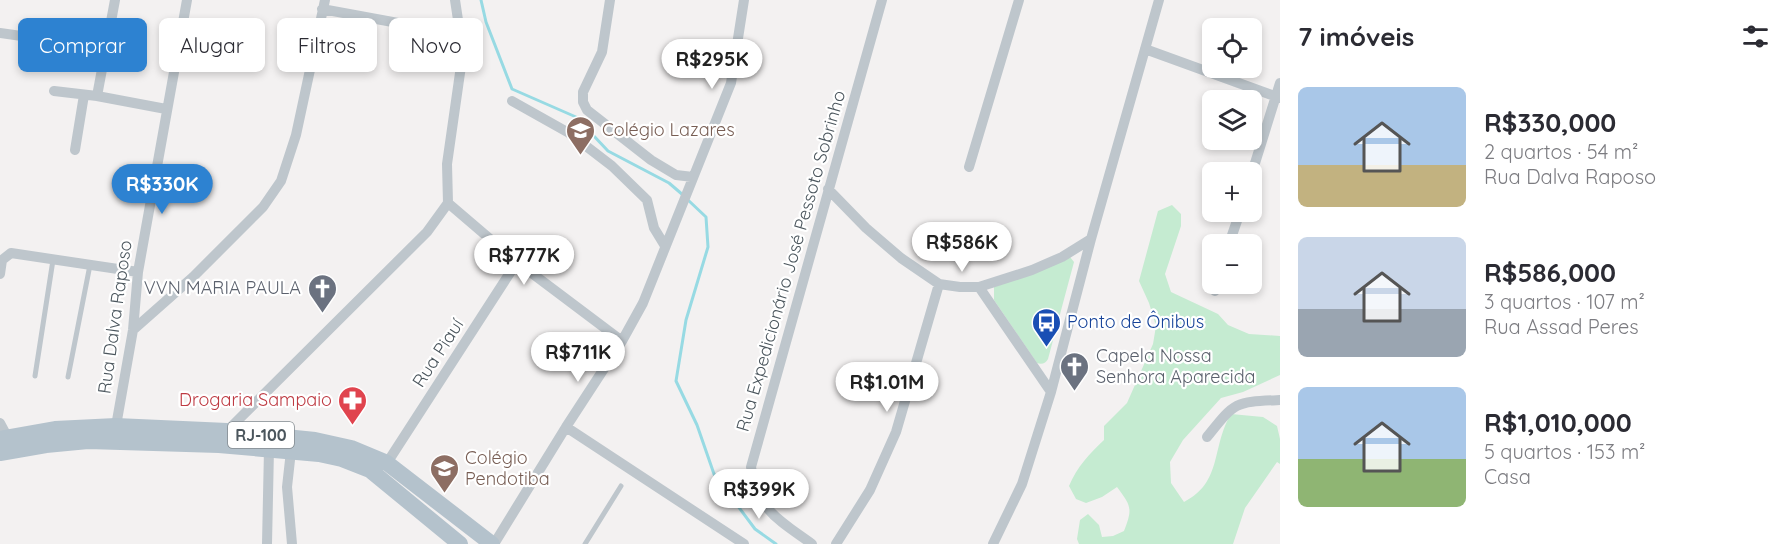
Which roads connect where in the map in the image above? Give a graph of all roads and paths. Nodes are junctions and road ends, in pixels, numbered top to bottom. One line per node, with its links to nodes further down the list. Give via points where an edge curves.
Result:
1 (115, 0): 10 (street)
2 (188, 0): 22 (street, Rua Dalva Raposo)
3 (455, 0): 28 (street, via 461,66 447,164)
4 (610, 0): 26 (street, via 602,52 583,92 583,102 587,110 651,160 676,176)
5 (744, 0): 26 (street, via 731,82)
6 (882, 0): 27 (street, Rua Expedicionário José Pessoto Sobrinho)
7 (1019, 0): 25 (street)
8 (1160, 0): 14 (street)
9 (323, 5): 11 (street); 38 (street, via 296,135 281,181 232,238)
10 (112, 18)
11 (389, 20)
12 (0, 33): 13 (street)
13 (18, 36)
14 (1145, 49): 20 (street); 29 (street)
15 (102, 72): 19 (street)
16 (1280, 83): 20 (street)
17 (54, 91): 18 (street)
18 (84, 95): 19 (street); 23 (street)
19 (97, 96): 22 (street)
20 (1278, 97): 24 (street)
21 (512, 101): 30 (street, via 569,133 612,166 647,200 654,228)
22 (166, 109): 34 (street, Rua Dalva Raposo)
23 (75, 150)
24 (1256, 162)
25 (969, 167)
26 (692, 179): 30 (street)
27 (828, 189): 36 (street, via 901,258); 60 (street, Rua Expedicionário José Pessoto Sobrinho, via 751,467 760,500 774,516)
28 (448, 203): 32 (street); 46 (street, via 427,232)
29 (1091, 239): 37 (street, via 1032,270); 42 (street)
30 (665, 246): 39 (street, via 643,303)
31 (53, 258): 33 (street); 35 (street, via 11,253 2,260); 40 (lane)
32 (517, 262): 39 (street); 52 (street, Rua Piauí)
33 (90, 264): 34 (street); 41 (lane)
34 (138, 272): 38 (street, Rua Dalva Raposo)
35 (0, 274)
36 (939, 284): 37 (street); 61 (street, via 896,432 870,490)
37 (979, 287): 42 (street)
38 (133, 330): 44 (street, Rua Dalva Raposo)
39 (622, 341): 45 (street)
40 (35, 376)
41 (68, 377)
42 (1051, 392): 62 (street, via 1022,484)
43 (1280, 400): 48 (street, via 1235,405)
44 (116, 426): 46 (main road, RJ-100); 47 (main road, RJ-100)
45 (566, 427): 54 (street); 58 (street)
46 (227, 431): 52 (main road, RJ-100, via 315,440 351,448)
47 (2, 433)
48 (1207, 437)
49 (269, 449): 50 (main road, RJ-100); 51 (main road, RJ-100, via 88,441); 55 (street)
50 (291, 451): 56 (street, via 287,487); 57 (main road, RJ-100, via 342,459 370,470)
51 (0, 453)
52 (387, 463): 58 (main road, RJ-100)
53 (621, 486): 59 (lane)
54 (736, 542)
55 (267, 544)
56 (292, 544)
57 (460, 544)
58 (493, 544)
59 (585, 544)
60 (812, 544)
61 (836, 544)
62 (993, 544)

